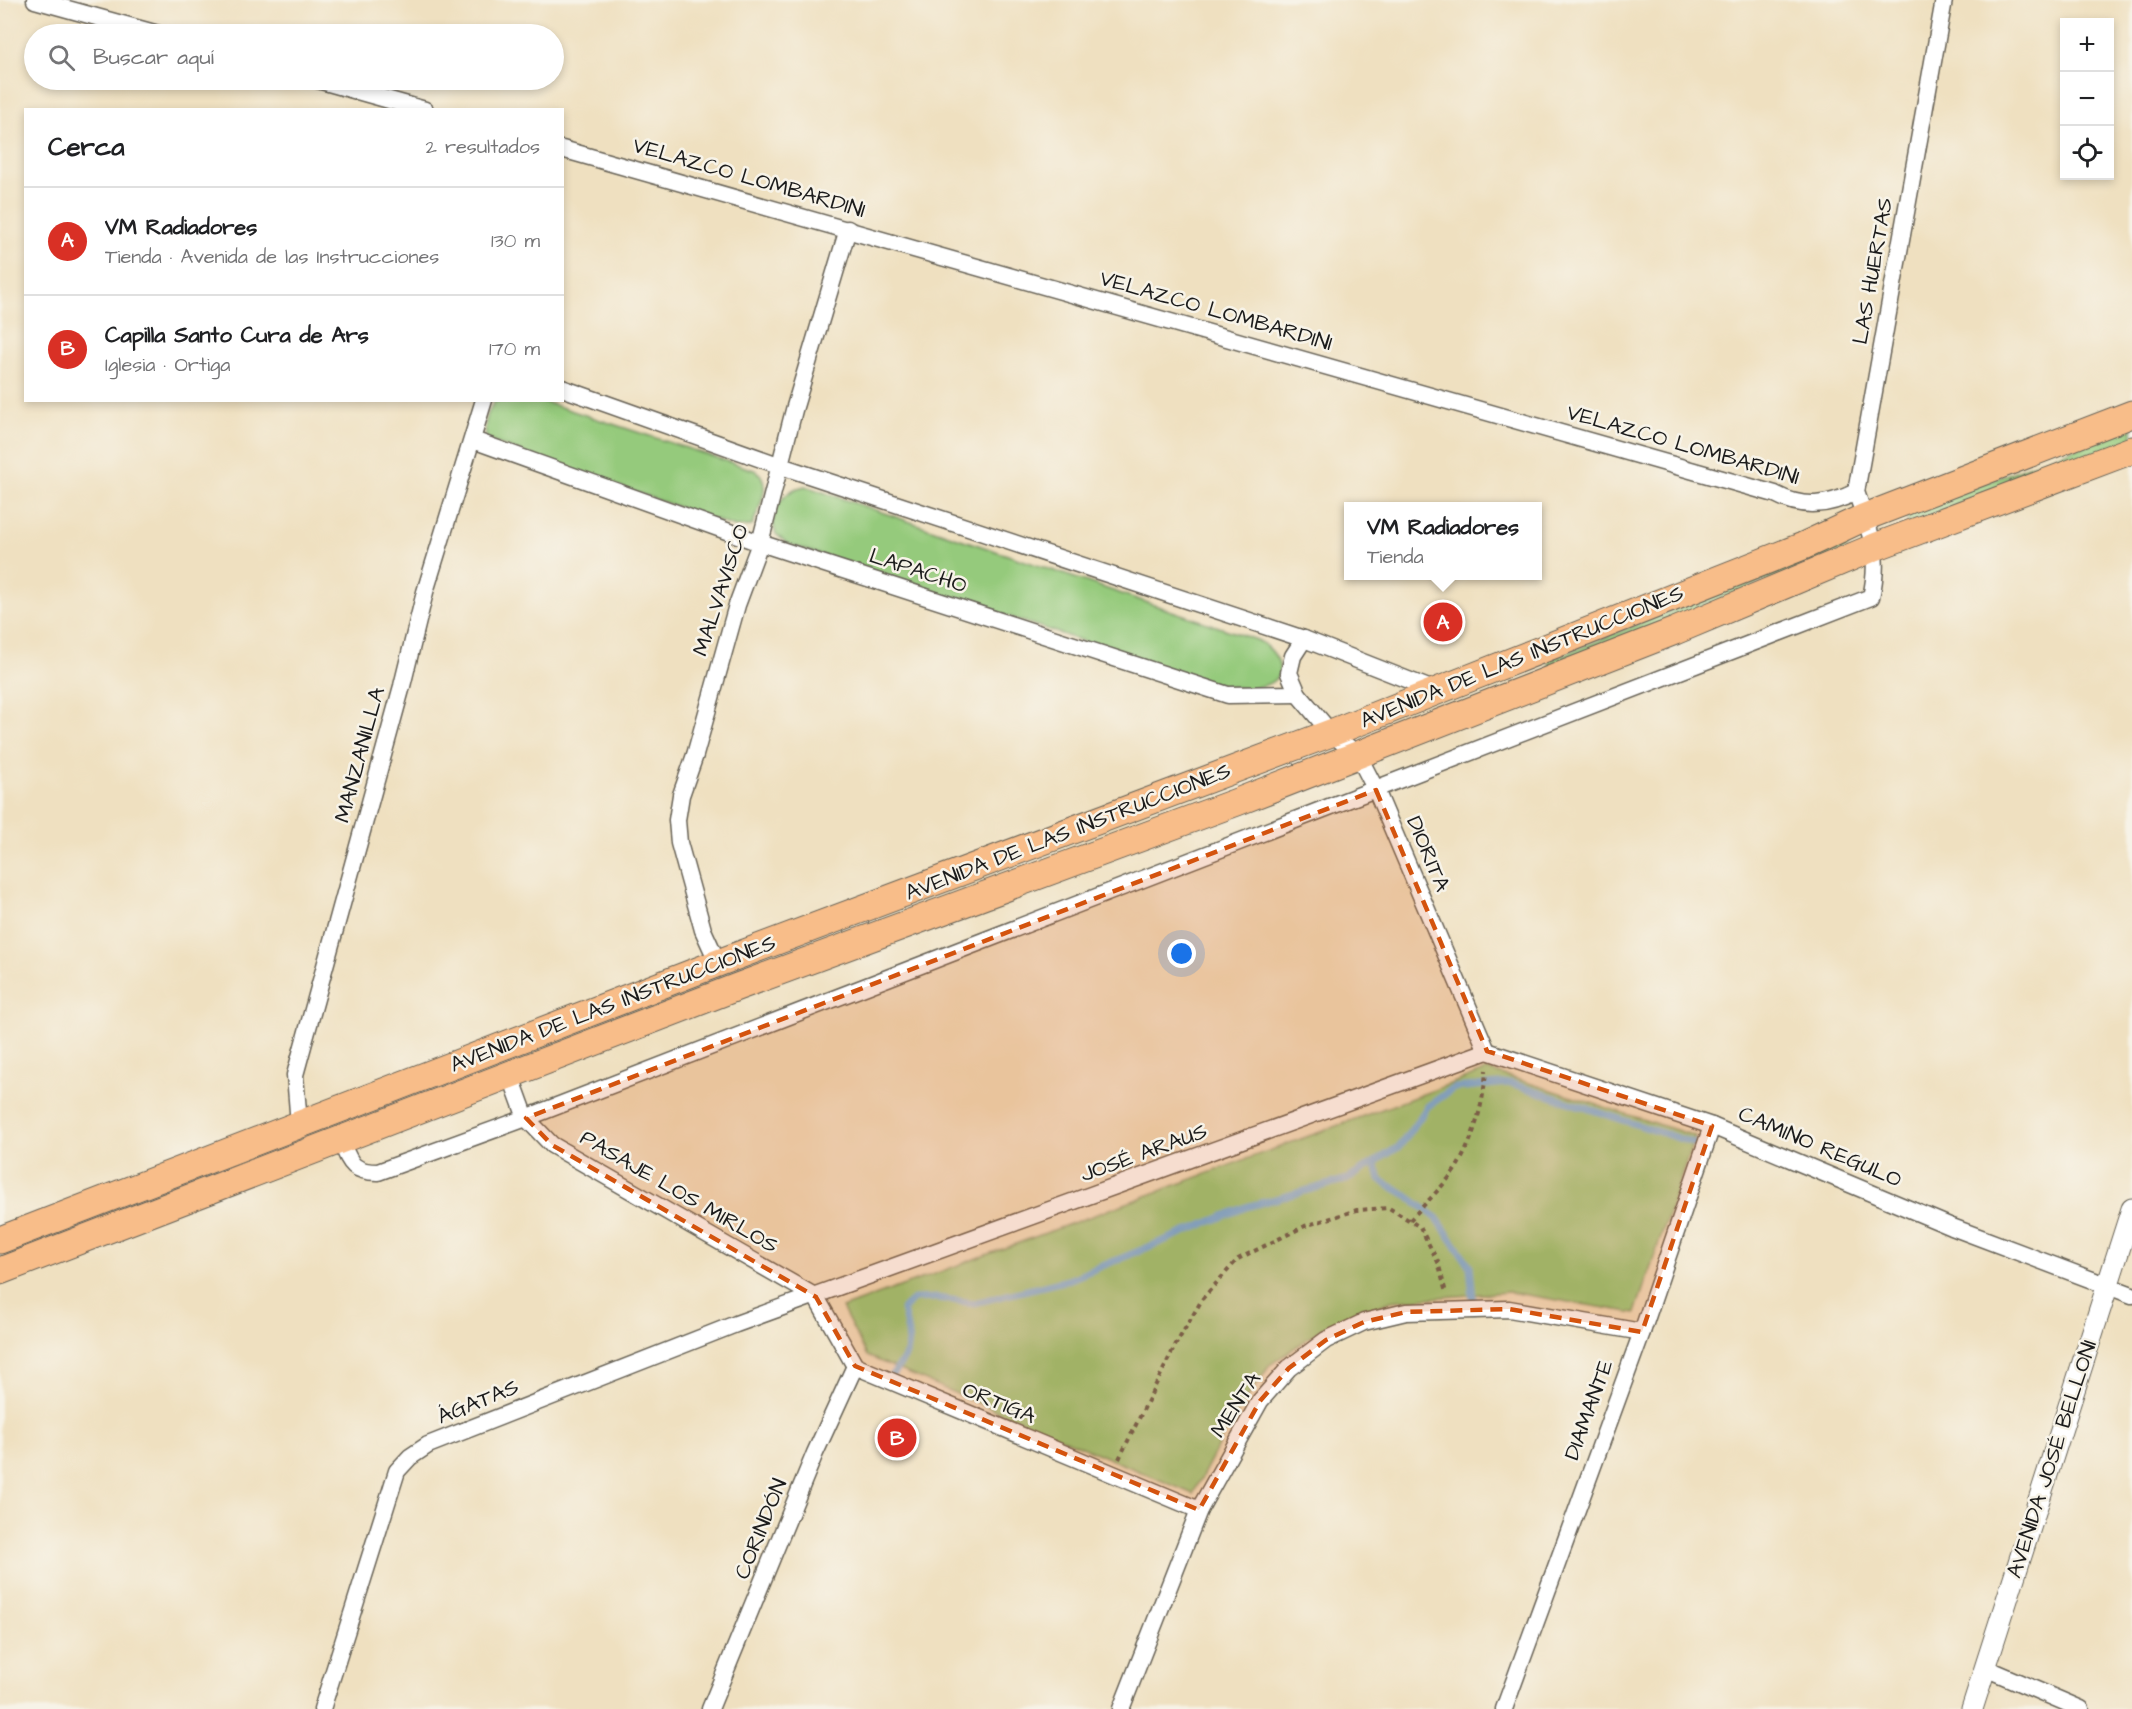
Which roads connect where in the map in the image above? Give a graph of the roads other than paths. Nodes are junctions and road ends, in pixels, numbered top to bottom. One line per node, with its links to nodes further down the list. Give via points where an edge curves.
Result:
1 (35, 0): 3 (street)
2 (1944, 0): 14 (street, LAS HUERTAS)
3 (122, 24)
4 (354, 90): 5 (street)
5 (418, 108)
6 (564, 150): 7 (street, VELAZCO LOMBARDINI)
7 (848, 229): 13 (street, MALVAVISCO); 14 (street, VELAZCO LOMBARDINI, via 1775,494 1790,502)
8 (564, 389): 13 (street)
9 (483, 402): 11 (street, MANZANILLA)
10 (2132, 414): 14 (main road, AVENIDA DE LAS INSTRUCCIONES)
11 (473, 440): 15 (street, LAPACHO); 27 (street, MANZANILLA, via 425,592 295,1075)
12 (2132, 450): 16 (main road, AVENIDA DE LAS INSTRUCCIONES)
13 (781, 466): 15 (street, MALVAVISCO); 17 (street)
14 (1860, 504): 16 (street, LAS HUERTAS); 18 (main road, AVENIDA DE LAS INSTRUCCIONES, via 1803,546)
15 (760, 543): 19 (street, LAPACHO, via 1228,694); 23 (street, MALVAVISCO, via 737,605 676,820 678,843 703,930)
16 (1875, 547): 21 (main road, AVENIDA DE LAS INSTRUCCIONES, via 1675,632); 22 (street, via 1877,572 1871,597)
17 (1304, 639): 18 (street); 19 (street, via 1293,656 1289,673)
18 (1436, 691): 20 (main road, AVENIDA DE LAS INSTRUCCIONES)
19 (1298, 694): 20 (street, DIORITA)
20 (1331, 733): 21 (street, DIORITA); 23 (main road, AVENIDA DE LAS INSTRUCCIONES)
21 (1358, 755): 22 (street, DIORITA); 25 (main road, AVENIDA DE LAS INSTRUCCIONES)
22 (1376, 790): 24 (street, DIORITA); 26 (street)
23 (718, 963): 27 (main road, AVENIDA DE LAS INSTRUCCIONES)
24 (1487, 1051): 28 (street, CAMINO REGULO); 35 (street, JOSÉ ARAUS)
25 (510, 1074): 26 (street); 29 (main road, AVENIDA DE LAS INSTRUCCIONES)
26 (526, 1118): 29 (street, via 378,1172 363,1172 351,1165); 35 (street, PASAJE LOS MIRLOS, via 552,1145)
27 (299, 1124): 31 (main road, AVENIDA DE LAS INSTRUCCIONES)
28 (1712, 1126): 33 (street, CAMINO REGULO, via 1952,1227); 36 (street, DIAMANTE)
29 (340, 1139): 32 (main road, AVENIDA DE LAS INSTRUCCIONES)
30 (2132, 1209): 33 (street, AVENIDA JOSÉ BELLONI)
31 (0, 1240)
32 (0, 1271)
33 (2107, 1285): 34 (street, CAMINO REGULO); 39 (street, AVENIDA JOSÉ BELLONI)
34 (2132, 1295)
35 (816, 1297): 37 (street); 40 (street, ÁGATAS, via 736,1324 428,1445 410,1457 397,1471 388,1495)
36 (1642, 1332): 38 (street, MENTA, via 1509,1309 1406,1312 1364,1322 1326,1340 1289,1368 1260,1401); 43 (street, DIAMANTE)
37 (855, 1366): 38 (street, ORTIGA); 41 (street, CORINDÓN)
38 (1199, 1510): 42 (street, MENTA)
39 (1985, 1668): 44 (street, AVENIDA JOSÉ BELLONI); 45 (street)
40 (324, 1708)
41 (710, 1709)
42 (1121, 1709)
43 (1504, 1709)
44 (1972, 1709)
45 (2081, 1709)

